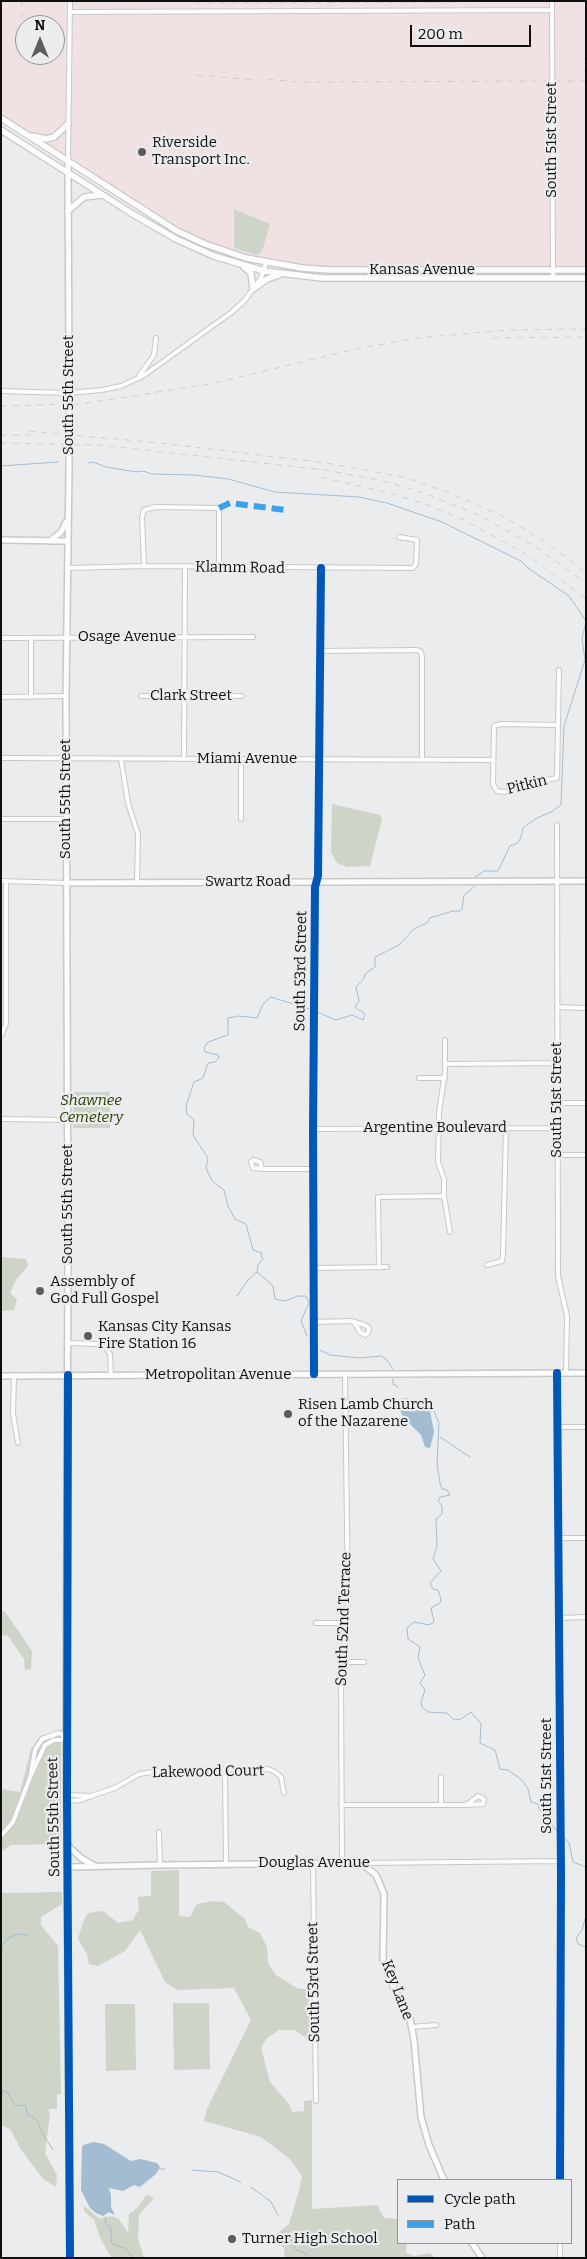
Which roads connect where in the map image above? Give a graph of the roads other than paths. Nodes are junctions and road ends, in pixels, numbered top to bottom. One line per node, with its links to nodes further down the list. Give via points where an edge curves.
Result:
1 (70, 1): 4 (street, South 55th Street)
2 (552, 1): 3 (street, South 51st Street)
3 (552, 10): 4 (street); 15 (street, South 51st Street)
4 (70, 12): 6 (street, South 55th Street)
5 (2, 119): 8 (main road)
6 (68, 124): 8 (main road, via 46,140); 9 (street, South 55th Street)
7 (1, 130): 10 (main road, Kansas Avenue)
8 (20, 131): 9 (main road, Kansas Avenue)
9 (68, 163): 10 (street, South 55th Street); 13 (main road, Kansas Avenue, via 177,231 205,244)
10 (68, 173): 11 (main road, Kansas Avenue); 12 (street, South 55th Street)
11 (102, 195): 12 (main road, via 84,197); 14 (main road, Kansas Avenue, via 176,239)
12 (68, 211): 25 (street, South 55th Street, bridge)
13 (266, 263): 15 (main road, Kansas Avenue, via 330,270); 17 (street)
14 (242, 265): 17 (main road, Kansas Avenue); 21 (main road, via 251,273)
15 (553, 270): 16 (main road, Kansas Avenue); 19 (street, South 51st Street)
16 (586, 270)
17 (264, 271): 18 (main road, Kansas Avenue); 21 (street)
18 (284, 275): 19 (main road, Kansas Avenue); 21 (main road, via 267,279)
19 (553, 278): 20 (main road, Kansas Avenue)
20 (586, 278)
21 (253, 289): 23 (street, via 232,312)
22 (156, 338): 23 (street, via 154,355)
23 (138, 378): 24 (street, via 102,390 68,393)
24 (1, 391)
25 (68, 516): 28 (street, via 61,532); 29 (street, South 55th Street)
26 (399, 537): 34 (street, Klamm Road, via 417,542 413,568)
27 (1, 540): 28 (street)
28 (50, 541): 29 (street)
29 (67, 541): 32 (street, South 55th Street)
30 (144, 566): 31 (street, Klamm Road); 32 (street, Klamm Road); 33 (street, via 144,510 155,507 220,508)
31 (185, 567): 33 (street, Klamm Road); 39 (street)
32 (67, 568): 35 (street, South 55th Street)
33 (219, 568): 34 (street, Klamm Road)
34 (321, 568): 40 (street, South 53rd Street)
35 (68, 637): 38 (street, Osage Avenue); 39 (street, Osage Avenue); 42 (street, South 55th Street)
36 (253, 637): 39 (street, Osage Avenue)
37 (1, 638): 38 (street, Osage Avenue)
38 (31, 638): 47 (street)
39 (184, 638): 44 (street)
40 (320, 651): 54 (street, South 53rd Street); 55 (street, via 421,652)
41 (559, 670): 48 (street)
42 (66, 696): 47 (street); 50 (street, South 55th Street)
43 (141, 696): 44 (street, Clark Street)
44 (184, 696): 45 (street, Clark Street); 52 (street)
45 (242, 696)
46 (1, 697): 47 (street)
47 (31, 697)
48 (557, 725): 56 (street, via 494,726); 56 (street, Pitkin, via 558,778 505,792 497,791 493,784)
49 (1, 758): 50 (street, Miami Avenue)
50 (66, 758): 51 (street, Miami Avenue); 58 (street, South 55th Street)
51 (121, 759): 52 (street, Miami Avenue); 64 (street, via 128,803 138,834)
52 (184, 759): 53 (street, Miami Avenue)
53 (241, 759): 54 (street, Miami Avenue); 59 (street)
54 (319, 759): 55 (street, Miami Avenue); 65 (street, South 53rd Street)
55 (422, 760): 56 (street, Miami Avenue)
56 (493, 760)
57 (1, 819): 58 (street)
58 (66, 819): 66 (street, South 55th Street)
59 (241, 819)
60 (557, 826): 62 (street, South 51st Street)
61 (4, 881): 66 (street, Swartz Road); 67 (street)
62 (557, 881): 63 (street, Swartz Road); 65 (street, Swartz Road); 68 (street, South 51st Street)
63 (586, 881)
64 (138, 882): 65 (street, Swartz Road); 66 (street, Swartz Road)
65 (316, 882): 83 (street, South 53rd Street)
66 (67, 883): 79 (street, South 55th Street)
67 (4, 1002): 70 (street, via 6,1027)
68 (557, 1007): 69 (street); 72 (street, South 51st Street)
69 (586, 1008)
70 (1, 1036)
71 (444, 1040): 73 (street)
72 (557, 1063): 73 (street); 76 (street, South 51st Street)
73 (445, 1064): 75 (street)
74 (419, 1078): 75 (street)
75 (445, 1078): 80 (street)
76 (557, 1102): 77 (street); 82 (street, South 51st Street)
77 (586, 1103)
78 (1, 1119): 79 (street)
79 (68, 1120): 96 (street, South 55th Street)
80 (439, 1128): 81 (street, Argentine Boulevard); 83 (street, Argentine Boulevard); 88 (street, via 438,1162 444,1179)
81 (506, 1128): 82 (street, Argentine Boulevard); 90 (street, via 503,1255 502,1261)
82 (557, 1128): 84 (street, South 51st Street)
83 (313, 1129): 87 (street, South 53rd Street)
84 (557, 1155): 85 (street); 98 (street, South 51st Street, via 558,1276 567,1316)
85 (586, 1155)
86 (262, 1168): 87 (street)
87 (313, 1169): 93 (street, South 53rd Street)
88 (444, 1196): 89 (street); 91 (street, via 378,1197)
89 (450, 1232)
90 (487, 1265)
91 (379, 1267): 92 (street); 93 (street)
92 (387, 1267)
93 (313, 1268): 94 (street, South 53rd Street)
94 (314, 1322): 95 (street); 100 (street, South 53rd Street)
95 (354, 1322)
96 (68, 1343): 102 (street, South 55th Street); 105 (street, via 98,1344 106,1348 110,1354)
97 (558, 1373): 98 (street, Metropolitan Avenue); 101 (street, Metropolitan Avenue); 106 (street, South 51st Street)
98 (566, 1373): 99 (street, Metropolitan Avenue)
99 (586, 1373)
100 (314, 1374): 101 (street, Metropolitan Avenue); 105 (street, Metropolitan Avenue)
101 (345, 1374): 113 (street, South 52nd Terrace, via 348,1603)
102 (68, 1375): 104 (street, Metropolitan Avenue); 105 (street, Metropolitan Avenue); 117 (street, South 55th Street)
103 (1, 1376): 104 (street, Metropolitan Avenue)
104 (14, 1376): 108 (street, via 13,1414)
105 (111, 1376)
106 (558, 1427): 107 (street); 109 (street, South 51st Street)
107 (586, 1427)
108 (18, 1443)
109 (559, 1538): 110 (street); 112 (street, South 51st Street)
110 (586, 1538)
111 (586, 1617): 112 (street)
112 (560, 1618): 128 (street, South 51st Street)
113 (345, 1622): 114 (street); 115 (street, South 52nd Terrace)
114 (316, 1623)
115 (342, 1662): 116 (street); 122 (street, South 52nd Terrace)
116 (364, 1662)
117 (66, 1736): 121 (street, South 55th Street); 126 (street, via 59,1733 42,1739 35,1750 30,1775 13,1822)
118 (225, 1770): 120 (street, Lakewood Court, via 268,1769 280,1777); 121 (street, Lakewood Court, via 148,1772 81,1800); 132 (street)
119 (441, 1778): 123 (street)
120 (284, 1793)
121 (67, 1798): 127 (street, South 55th Street)
122 (342, 1805): 123 (street); 130 (street, South 52nd Terrace)
123 (441, 1805): 124 (street)
124 (466, 1805)
125 (159, 1832): 131 (street)
126 (1, 1836)
127 (67, 1845): 134 (street); 135 (street, South 55th Street)
128 (561, 1861): 133 (street, Douglas Avenue); 140 (street, South 51st Street)
129 (313, 1863): 130 (street, Douglas Avenue); 132 (street, Douglas Avenue); 138 (street, South 53rd Street)
130 (342, 1863): 133 (street, Douglas Avenue)
131 (160, 1864): 132 (street, Douglas Avenue); 134 (street, Douglas Avenue)
132 (226, 1864)
133 (361, 1864): 137 (street, Key Lane, via 376,1875 384,1894 383,1960)
134 (95, 1866): 135 (street, Douglas Avenue)
135 (68, 1868): 143 (street, South 55th Street)
136 (436, 2025): 137 (street)
137 (411, 2027): 139 (street, Key Lane, via 421,2117)
138 (316, 2102)
139 (444, 2179)
140 (560, 2179)
141 (473, 2244): 144 (street)
142 (560, 2244): 145 (street)
143 (70, 2258)
144 (482, 2258)
145 (560, 2258)

